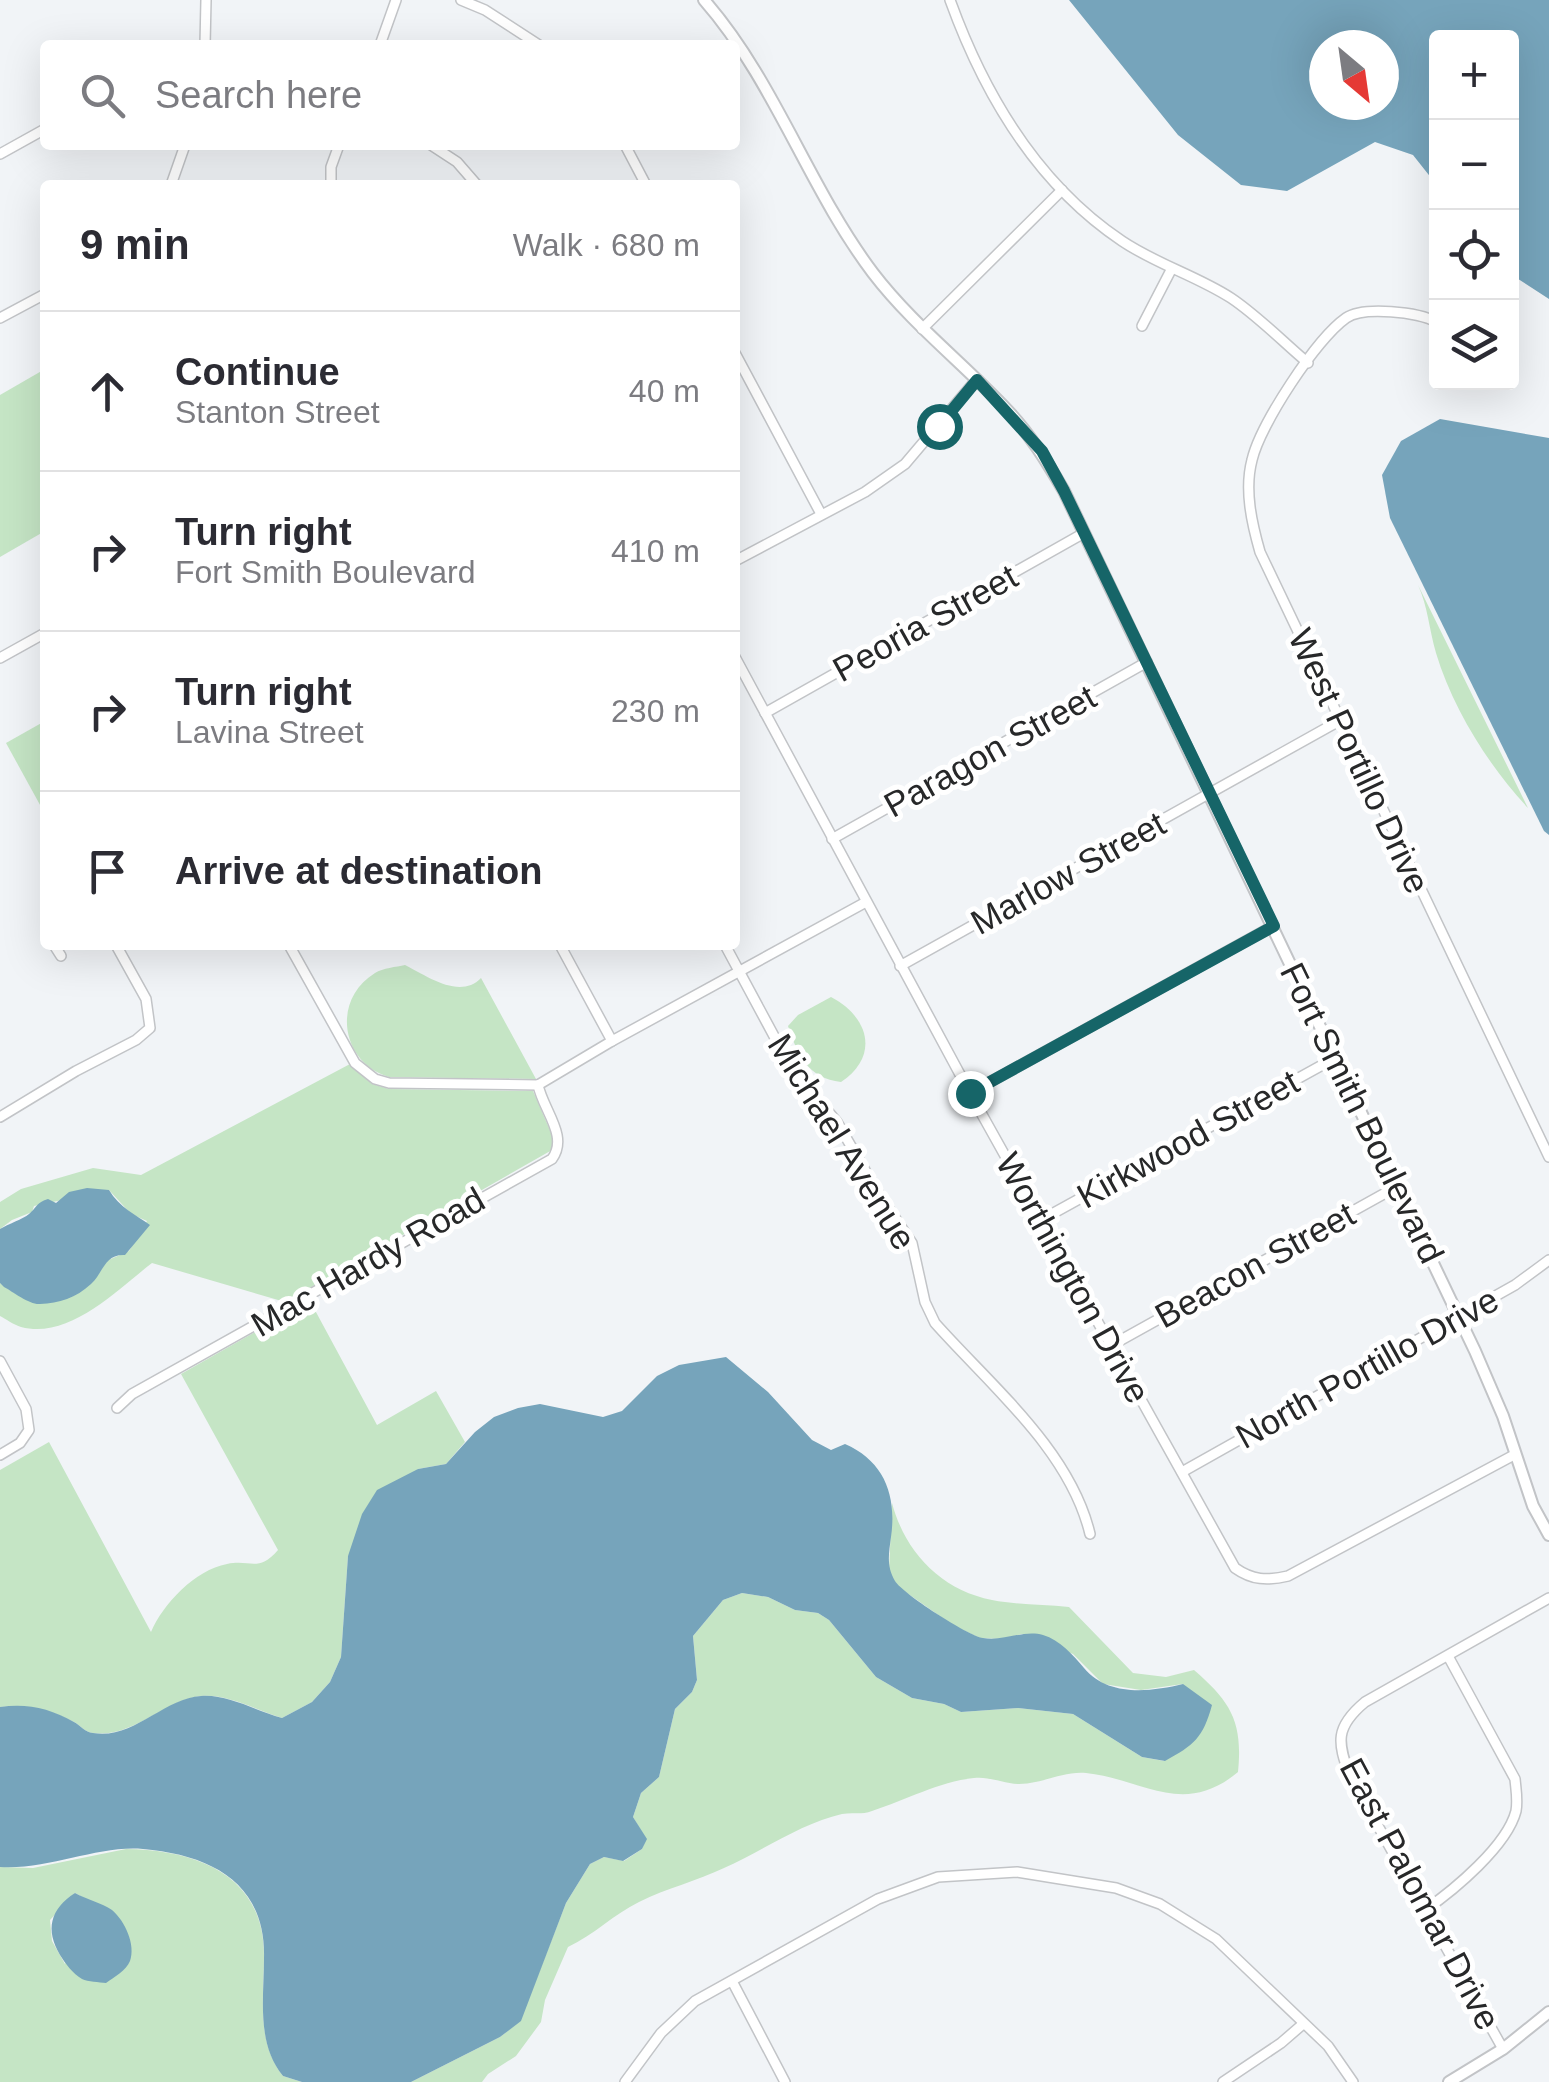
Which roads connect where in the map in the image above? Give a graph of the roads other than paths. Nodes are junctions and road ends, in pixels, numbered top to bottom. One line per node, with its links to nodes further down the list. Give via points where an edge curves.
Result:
1 (206, 0): 6 (street)
2 (396, 0): 7 (street)
3 (461, 0): 8 (street)
4 (704, 0): 9 (street, Fort Smith Boulevard)
5 (950, 0): 21 (street, via 1002,116)
6 (205, 40)
7 (382, 40)
8 (531, 40)
9 (734, 40)
10 (740, 49): 29 (street, Fort Smith Boulevard, via 839,222)
11 (40, 132): 16 (street)
12 (182, 150): 17 (street)
13 (337, 150): 18 (street)
14 (439, 150): 19 (street)
15 (627, 150): 20 (street)
16 (0, 154)
17 (173, 180)
18 (331, 180)
19 (473, 180)
20 (643, 180)
21 (1062, 190): 22 (street, via 1120,240); 29 (street)
22 (1171, 270): 28 (street); 31 (street, via 1234,299)
23 (40, 297): 26 (street)
24 (1340, 306): 25 (street)
25 (1348, 316): 27 (street); 31 (street, West Portillo Drive)
26 (0, 318)
27 (1429, 320)
28 (1142, 326)
29 (922, 329): 32 (street, Fort Smith Boulevard)
30 (740, 361): 33 (street)
31 (1308, 363): 41 (street, West Portillo Drive, via 1269,414 1251,461 1251,519 1260,552)
32 (977, 380): 33 (street, via 905,464); 34 (street, Fort Smith Boulevard, via 1042,451)
33 (821, 514): 35 (street)
34 (1084, 533): 38 (street, Fort Smith Boulevard); 40 (street, Peoria Street)
35 (740, 559)
36 (40, 637): 37 (street)
37 (0, 658)
38 (1147, 662): 42 (street, Fort Smith Boulevard); 43 (street, Paragon Street)
39 (740, 665): 40 (street, Worthington Drive)
40 (766, 713): 43 (street, Worthington Drive)
41 (1340, 721): 42 (street, Marlow Street); 59 (street, West Portillo Drive)
42 (1210, 796): 45 (street, Fort Smith Boulevard); 52 (street, Marlow Street)
43 (832, 839): 44 (street, Worthington Drive)
44 (866, 902): 52 (street, Worthington Drive); 53 (street)
45 (1274, 926): 55 (street, Fort Smith Boulevard); 57 (street)
46 (57, 950): 51 (street)
47 (119, 950): 58 (street, via 146,1000 150,1028)
48 (292, 950): 56 (street, via 355,1063 375,1079)
49 (563, 950): 54 (street)
50 (728, 950): 53 (street, Michael Avenue)
51 (61, 956)
52 (900, 966): 57 (street, Worthington Drive)
53 (740, 972): 54 (street); 70 (street, Michael Avenue, via 788,1064 837,1122 912,1242 935,1323 1054,1458)
54 (612, 1041): 56 (street)
55 (1335, 1058): 60 (street, Fort Smith Boulevard); 61 (street, Kirkwood Street)
56 (538, 1085): 66 (street, Mac Hardy Road, via 558,1133 552,1159 132,1394)
57 (970, 1093): 61 (street, Worthington Drive)
58 (0, 1117)
59 (1549, 1157)
60 (1398, 1186): 63 (street, Fort Smith Boulevard); 64 (street, Beacon Street)
61 (1041, 1220): 64 (street, Worthington Drive)
62 (1549, 1260): 63 (street, North Portillo Drive)
63 (1459, 1316): 68 (street, Fort Smith Boulevard); 69 (street, North Portillo Drive)
64 (1112, 1344): 69 (street, Worthington Drive)
65 (0, 1361): 67 (street, via 26,1409 29,1430)
66 (118, 1408)
67 (0, 1455)
68 (1514, 1455): 69 (street, Worthington Drive, via 1288,1576 1269,1580 1234,1568); 71 (street, Fort Smith Boulevard)
69 (1182, 1472)
70 (1090, 1534)
71 (1549, 1535)
72 (1549, 1598): 73 (street)
73 (1448, 1656): 74 (street, via 1515,1779 1517,1798 1510,1826 1460,1886); 74 (street, East Palomar Drive, via 1364,1702 1342,1724 1340,1738 1350,1776)
74 (1425, 1910): 78 (street, East Palomar Drive)
75 (732, 1981): 77 (street, via 878,1899 938,1877 1017,1872 1116,1888 1160,1904 1216,1939); 79 (street, via 672,2022); 80 (street)
76 (1549, 2012): 78 (street)
77 (1303, 2024): 81 (street); 82 (street)
78 (1503, 2050): 83 (street)
79 (625, 2082)
80 (785, 2082)
81 (1223, 2082)
82 (1353, 2082)
83 (1449, 2082)

